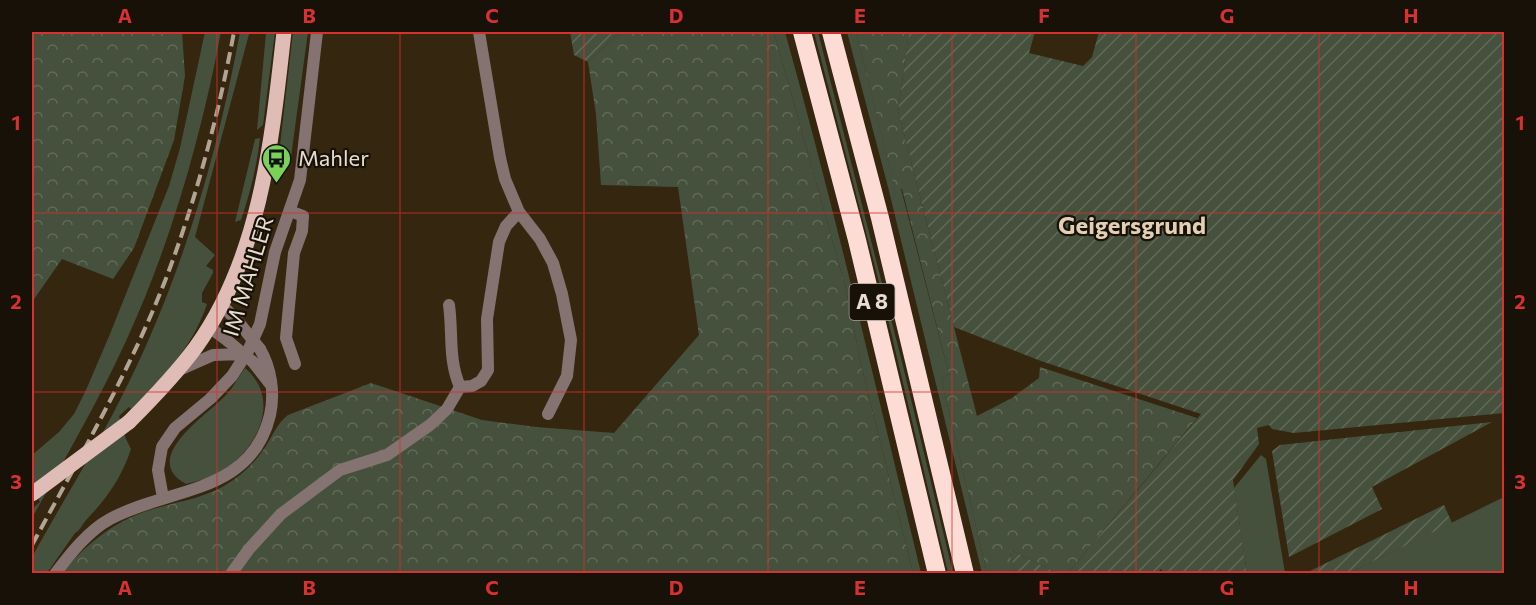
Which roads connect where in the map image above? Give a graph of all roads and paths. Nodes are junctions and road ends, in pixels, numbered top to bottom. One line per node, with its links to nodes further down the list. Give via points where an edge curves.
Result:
1 (284, 32): 8 (main road, via 263,181 244,253)
2 (318, 32): 6 (street, IM MAHLER, via 300,180)
3 (479, 32): 7 (street, via 500,158)
4 (802, 32): 21 (highway, A 8)
5 (831, 32): 22 (highway, A 8)
6 (290, 210): 12 (street, IM MAHLER, via 303,216 294,253 286,338); 18 (street, IM MAHLER, via 275,252 260,324 248,351 226,383 162,447 158,470)
7 (519, 212): 15 (street, via 506,226 497,252 487,319 488,370 481,381); 16 (street, via 553,263 571,339 567,376)
8 (221, 304): 10 (main road); 14 (street, bridge, via 260,349 268,365)
9 (449, 305): 15 (street, via 454,374)
10 (209, 327): 11 (street, bridge); 13 (main road)
11 (243, 354): 13 (street, via 213,355); 14 (street, bridge)
12 (295, 364)
13 (178, 370): 17 (main road, bridge, via 129,422)
14 (271, 386): 18 (street, via 273,405 268,423 260,441 238,469 218,481)
15 (460, 387): 20 (street, via 430,425 387,455 340,470 281,514)
16 (548, 414)
17 (32, 494)
18 (163, 498): 19 (street, via 108,520)
19 (55, 573)
20 (231, 573)
21 (937, 573)
22 (965, 573)

